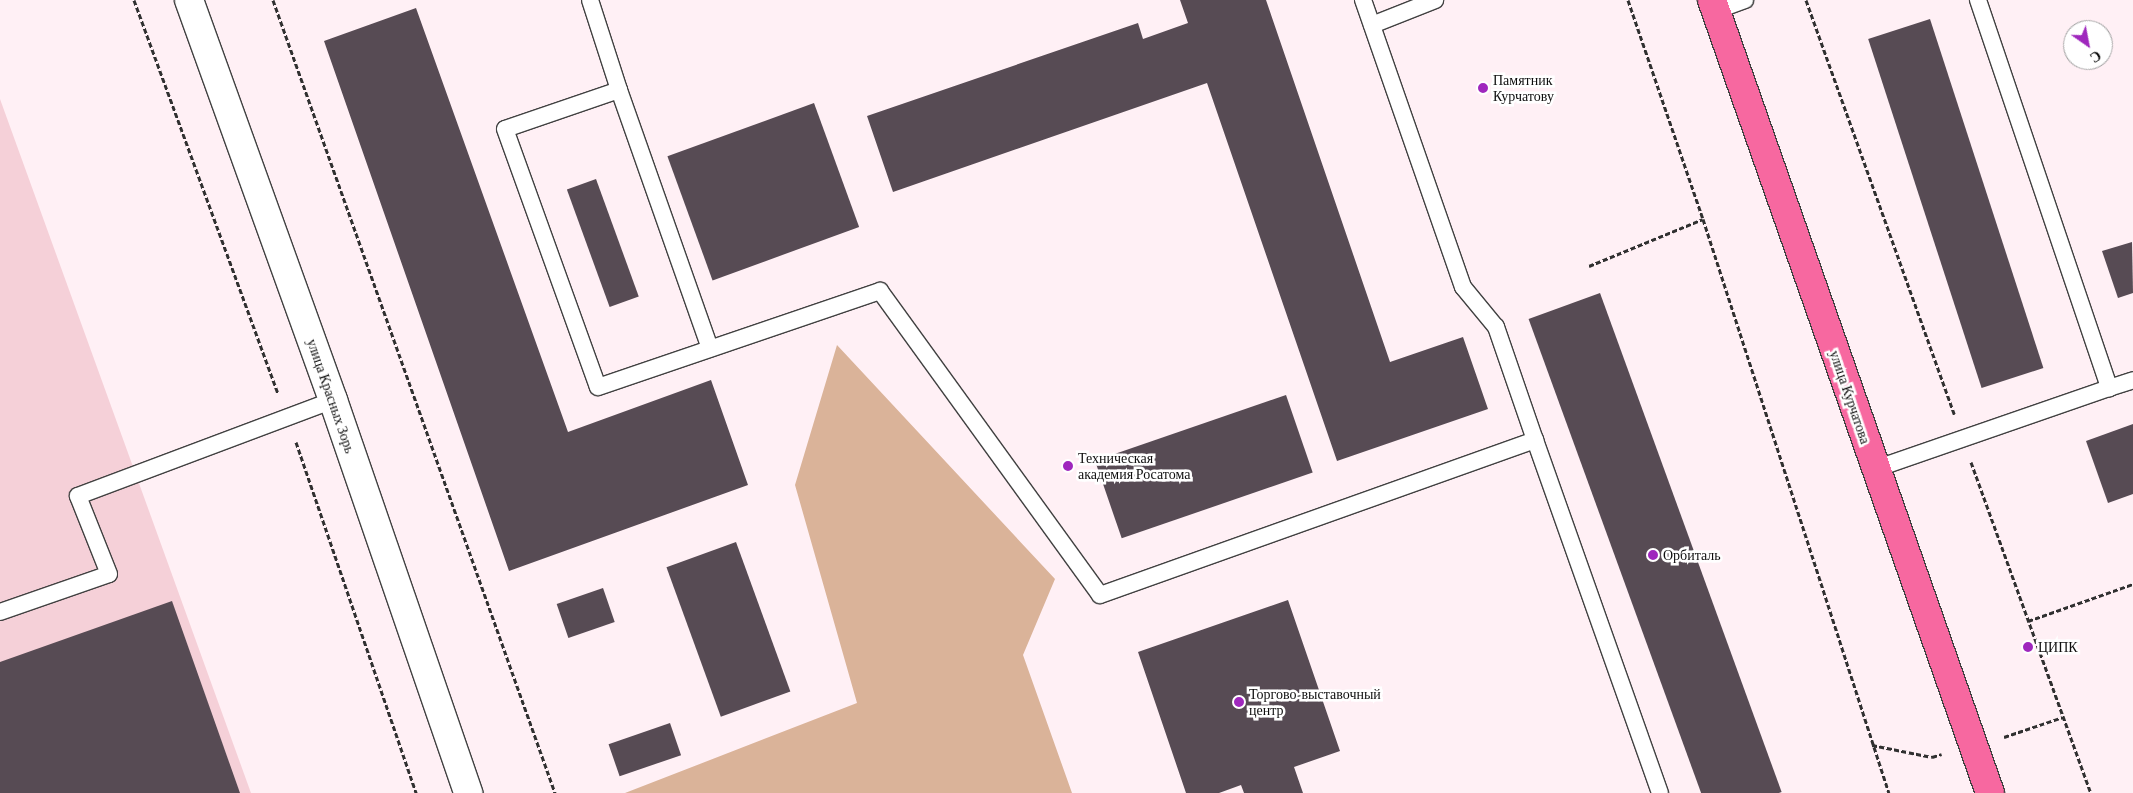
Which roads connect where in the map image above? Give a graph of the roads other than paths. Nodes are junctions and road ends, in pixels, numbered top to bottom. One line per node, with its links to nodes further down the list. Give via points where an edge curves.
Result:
1 (189, 0): 13 (street, улица Красных Зорь)
2 (590, 0): 9 (lane)
3 (1363, 0): 8 (lane)
4 (1435, 0): 8 (lane)
5 (1745, 0): 7 (lane)
6 (1978, 0): 12 (lane)
7 (1714, 5): 15 (main road, улица Курчатова)
8 (1372, 25): 14 (lane, via 1462,287 1496,327)
9 (618, 90): 10 (lane); 10 (lane, via 505,129 598,387)
10 (710, 348): 14 (lane, via 880,291 1100,595)
11 (2133, 380): 12 (lane)
12 (2109, 388): 15 (lane)
13 (333, 400): 16 (lane, via 78,496 109,574); 17 (street, улица Красных Зорь)
14 (1535, 440): 18 (lane)
15 (1875, 469): 19 (main road, улица Курчатова)
16 (0, 612)
17 (468, 793)
18 (1660, 793)
19 (1990, 793)

